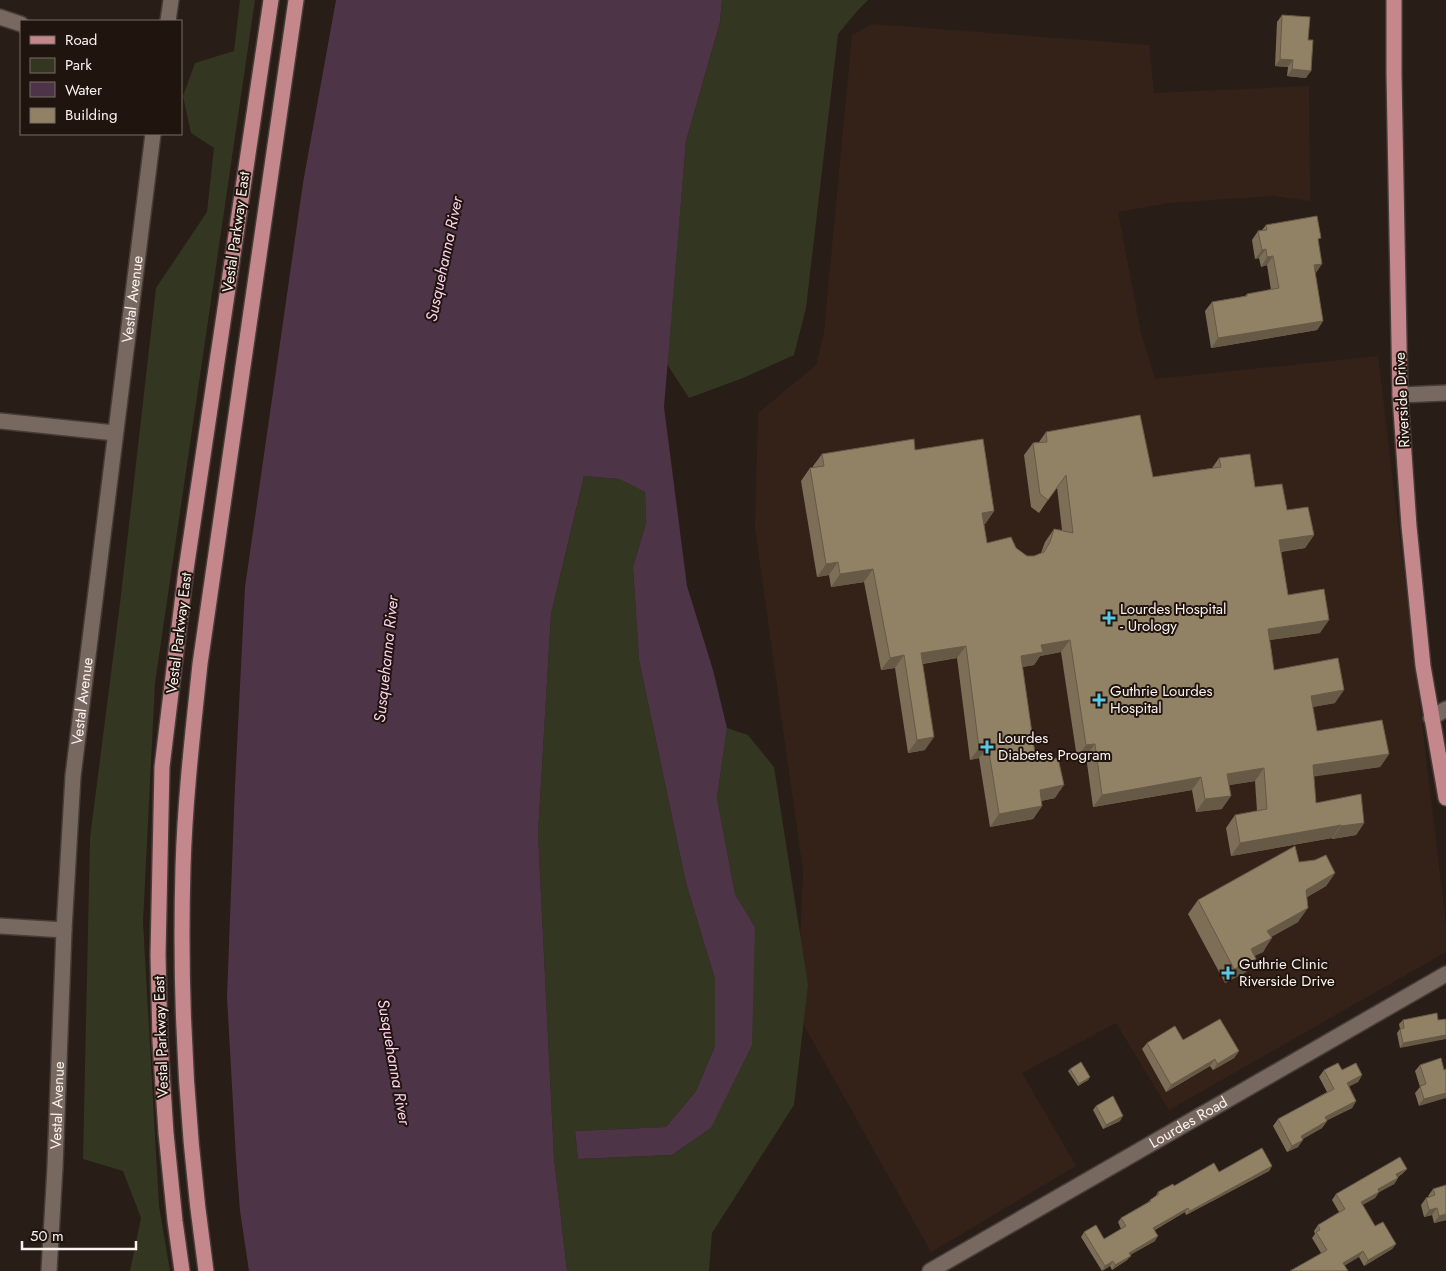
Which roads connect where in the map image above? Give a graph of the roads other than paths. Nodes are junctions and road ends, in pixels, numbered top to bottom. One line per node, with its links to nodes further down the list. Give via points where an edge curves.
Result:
1 (171, 0): 6 (street)
2 (271, 0): 20 (main road, Vestal Parkway East, via 186,570 162,766 158,955 160,1041 167,1143)
3 (296, 0): 21 (main road, Vestal Parkway East, via 200,664 189,762 183,867 184,1055)
4 (1394, 0): 10 (main road, Riverside Drive)
5 (0, 17): 7 (street)
6 (168, 20)
7 (20, 24)
8 (153, 135): 12 (street, Vestal Avenue)
9 (1446, 393): 10 (street)
10 (1400, 395): 14 (main road, Riverside Drive, via 1413,564)
11 (0, 420): 12 (street)
12 (115, 433): 17 (street, Vestal Avenue, via 73,776)
13 (1446, 709): 14 (street)
14 (1431, 718): 15 (main road, Riverside Drive)
15 (1446, 798)
16 (0, 926): 17 (street)
17 (64, 930): 19 (street, Vestal Avenue)
18 (1446, 974): 22 (street, Lourdes Road)
19 (49, 1271)
20 (182, 1271)
21 (206, 1271)
22 (930, 1271)

